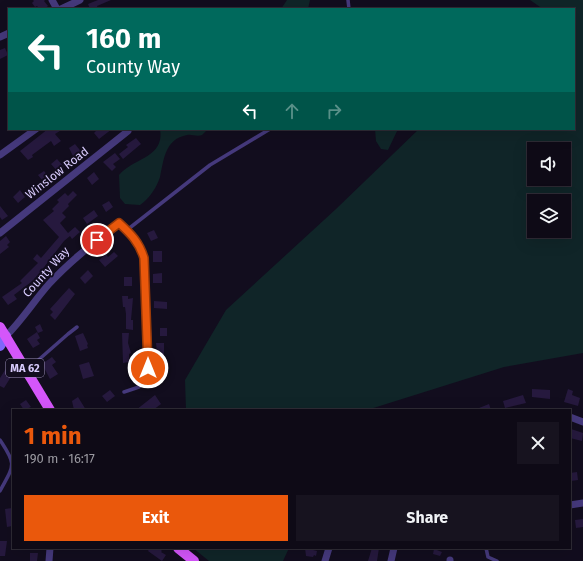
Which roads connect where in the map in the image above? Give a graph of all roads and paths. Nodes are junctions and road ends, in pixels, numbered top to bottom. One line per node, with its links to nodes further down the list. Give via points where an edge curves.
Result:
1 (80, 0): 2 (street)
2 (63, 8)
3 (35, 130): 6 (street)
4 (128, 130): 8 (street, Winslow Road)
5 (268, 130): 7 (lane, via 210,165)
6 (0, 155)
7 (127, 230): 11 (street, County Way, via 119,223 75,258 49,284 23,319); 13 (street, via 140,245 144,258)
8 (0, 232)
9 (0, 327): 11 (main road, MA 62)
10 (77, 327): 14 (lane)
11 (6, 336): 12 (street, County Way); 14 (main road, MA 62)
12 (0, 346)
13 (149, 358): 15 (lane, via 148,378 139,387)
14 (27, 371): 16 (main road, MA 62)
15 (124, 392)
16 (49, 409)
17 (571, 418): 18 (street)
18 (583, 422)
19 (0, 440): 20 (lane)
20 (12, 457)
21 (12, 468): 22 (lane)
22 (0, 491)
23 (583, 503): 24 (street)
24 (571, 505)
25 (50, 549): 30 (street)
26 (179, 549): 31 (main road)
27 (329, 549): 32 (street)
28 (394, 549): 33 (street)
29 (486, 549): 34 (lane, via 488,557)
30 (49, 561)
31 (194, 561)
32 (326, 561)
33 (391, 561)
34 (497, 561)

